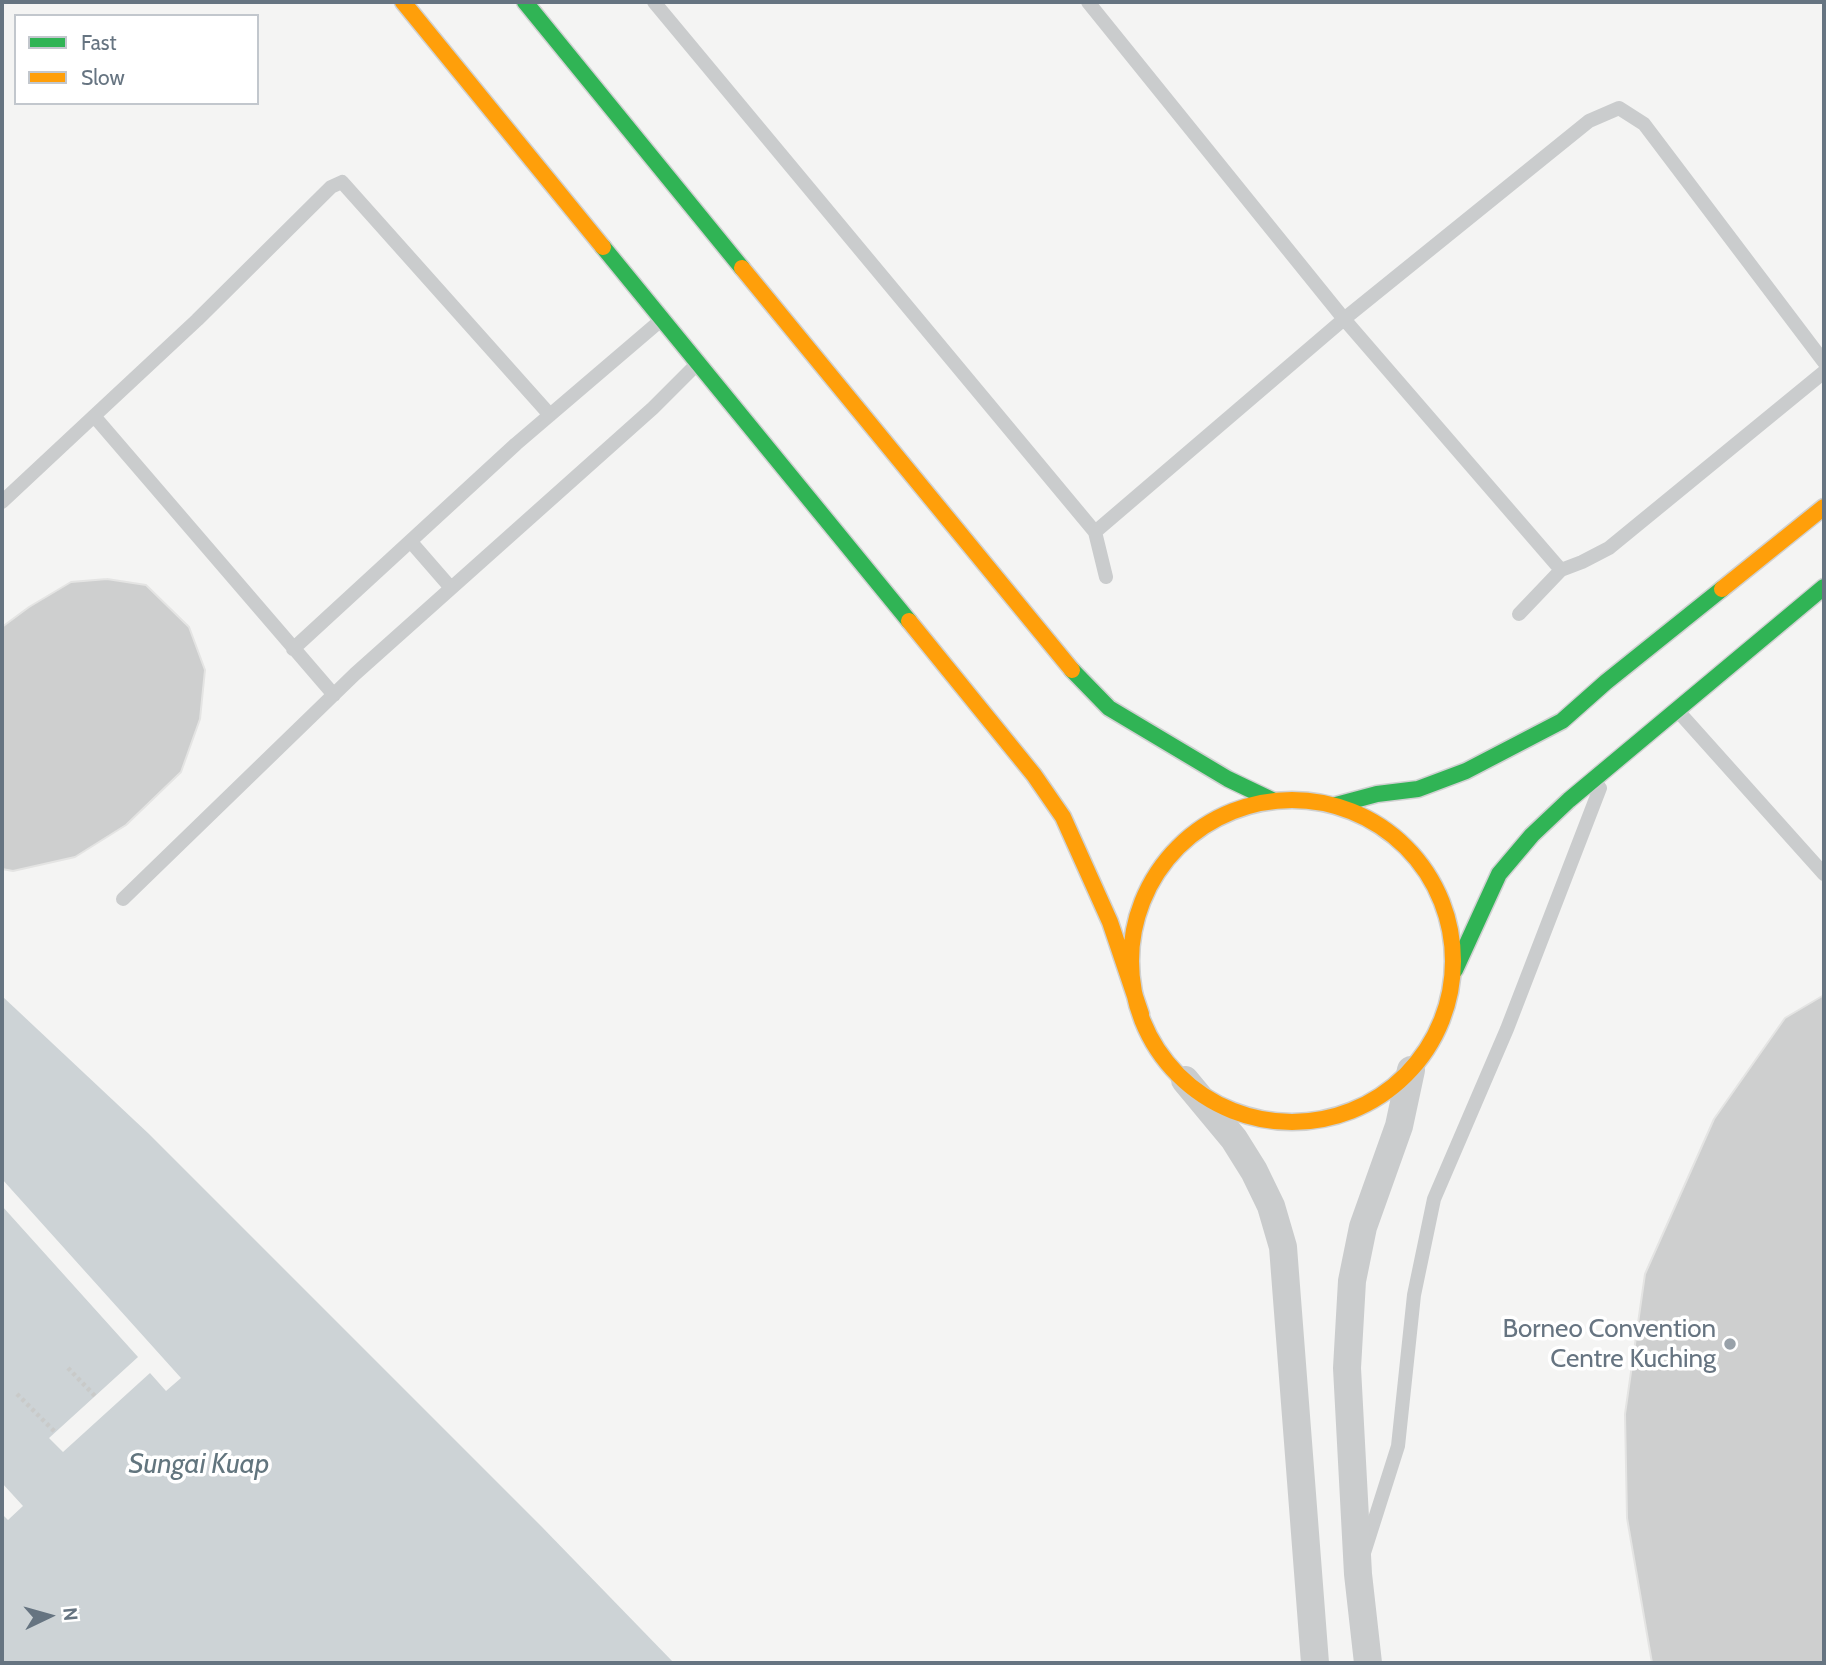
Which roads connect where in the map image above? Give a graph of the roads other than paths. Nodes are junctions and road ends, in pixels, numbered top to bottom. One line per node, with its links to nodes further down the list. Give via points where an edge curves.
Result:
1 (403, 2): 5 (main road)
2 (525, 2): 25 (main road, via 1066,664 1109,708 1217,773)
3 (654, 2): 14 (lane)
4 (1088, 2): 6 (lane)
5 (663, 318): 7 (main road); 10 (lane)
6 (1344, 319): 8 (lane, via 1589,121 1619,108 1644,124); 14 (lane); 16 (lane)
7 (699, 362): 19 (lane); 30 (main road, via 1034,775 1063,817 1110,922)
8 (1824, 362)
9 (1824, 372): 16 (lane, via 1609,548)
10 (550, 415): 11 (lane, via 342,182 331,187); 15 (lane)
11 (94, 416): 12 (lane); 21 (lane)
12 (2, 502)
13 (1824, 507): 26 (main road, via 1562,721 1466,771 1418,789)
14 (1095, 532): 17 (lane)
15 (411, 542): 19 (lane); 21 (lane)
16 (1561, 570): 20 (lane)
17 (1106, 577)
18 (1824, 587): 23 (main road)
19 (451, 589): 22 (lane)
20 (1519, 614)
21 (293, 649): 22 (lane)
22 (334, 695): 28 (lane)
23 (1676, 709): 24 (main road); 27 (lane)
24 (1608, 767): 29 (main road, via 1532,835 1499,874); 33 (lane, via 1507,1029 1434,1199 1414,1295 1398,1446)
25 (1272, 800): 26 (main road); 30 (main road, via 1233,810 1197,830 1167,859 1146,893 1134,933 1132,974)
26 (1336, 805): 29 (main road, via 1370,819 1400,841 1425,869 1442,902 1451,938)
27 (1824, 874)
28 (123, 899)
29 (1452, 975): 31 (main road, via 1445,1010 1431,1042)
30 (1141, 1014): 32 (main road, via 1158,1050)
31 (1411, 1070): 32 (main road, via 1384,1094 1352,1111 1317,1121 1282,1122 1246,1115 1213,1101); 33 (street, via 1399,1126 1363,1227 1352,1282 1347,1368)
32 (1185, 1080): 34 (street, via 1254,1171 1283,1247)
33 (1358, 1574): 35 (street)
34 (1315, 1663)
35 (1368, 1663)

